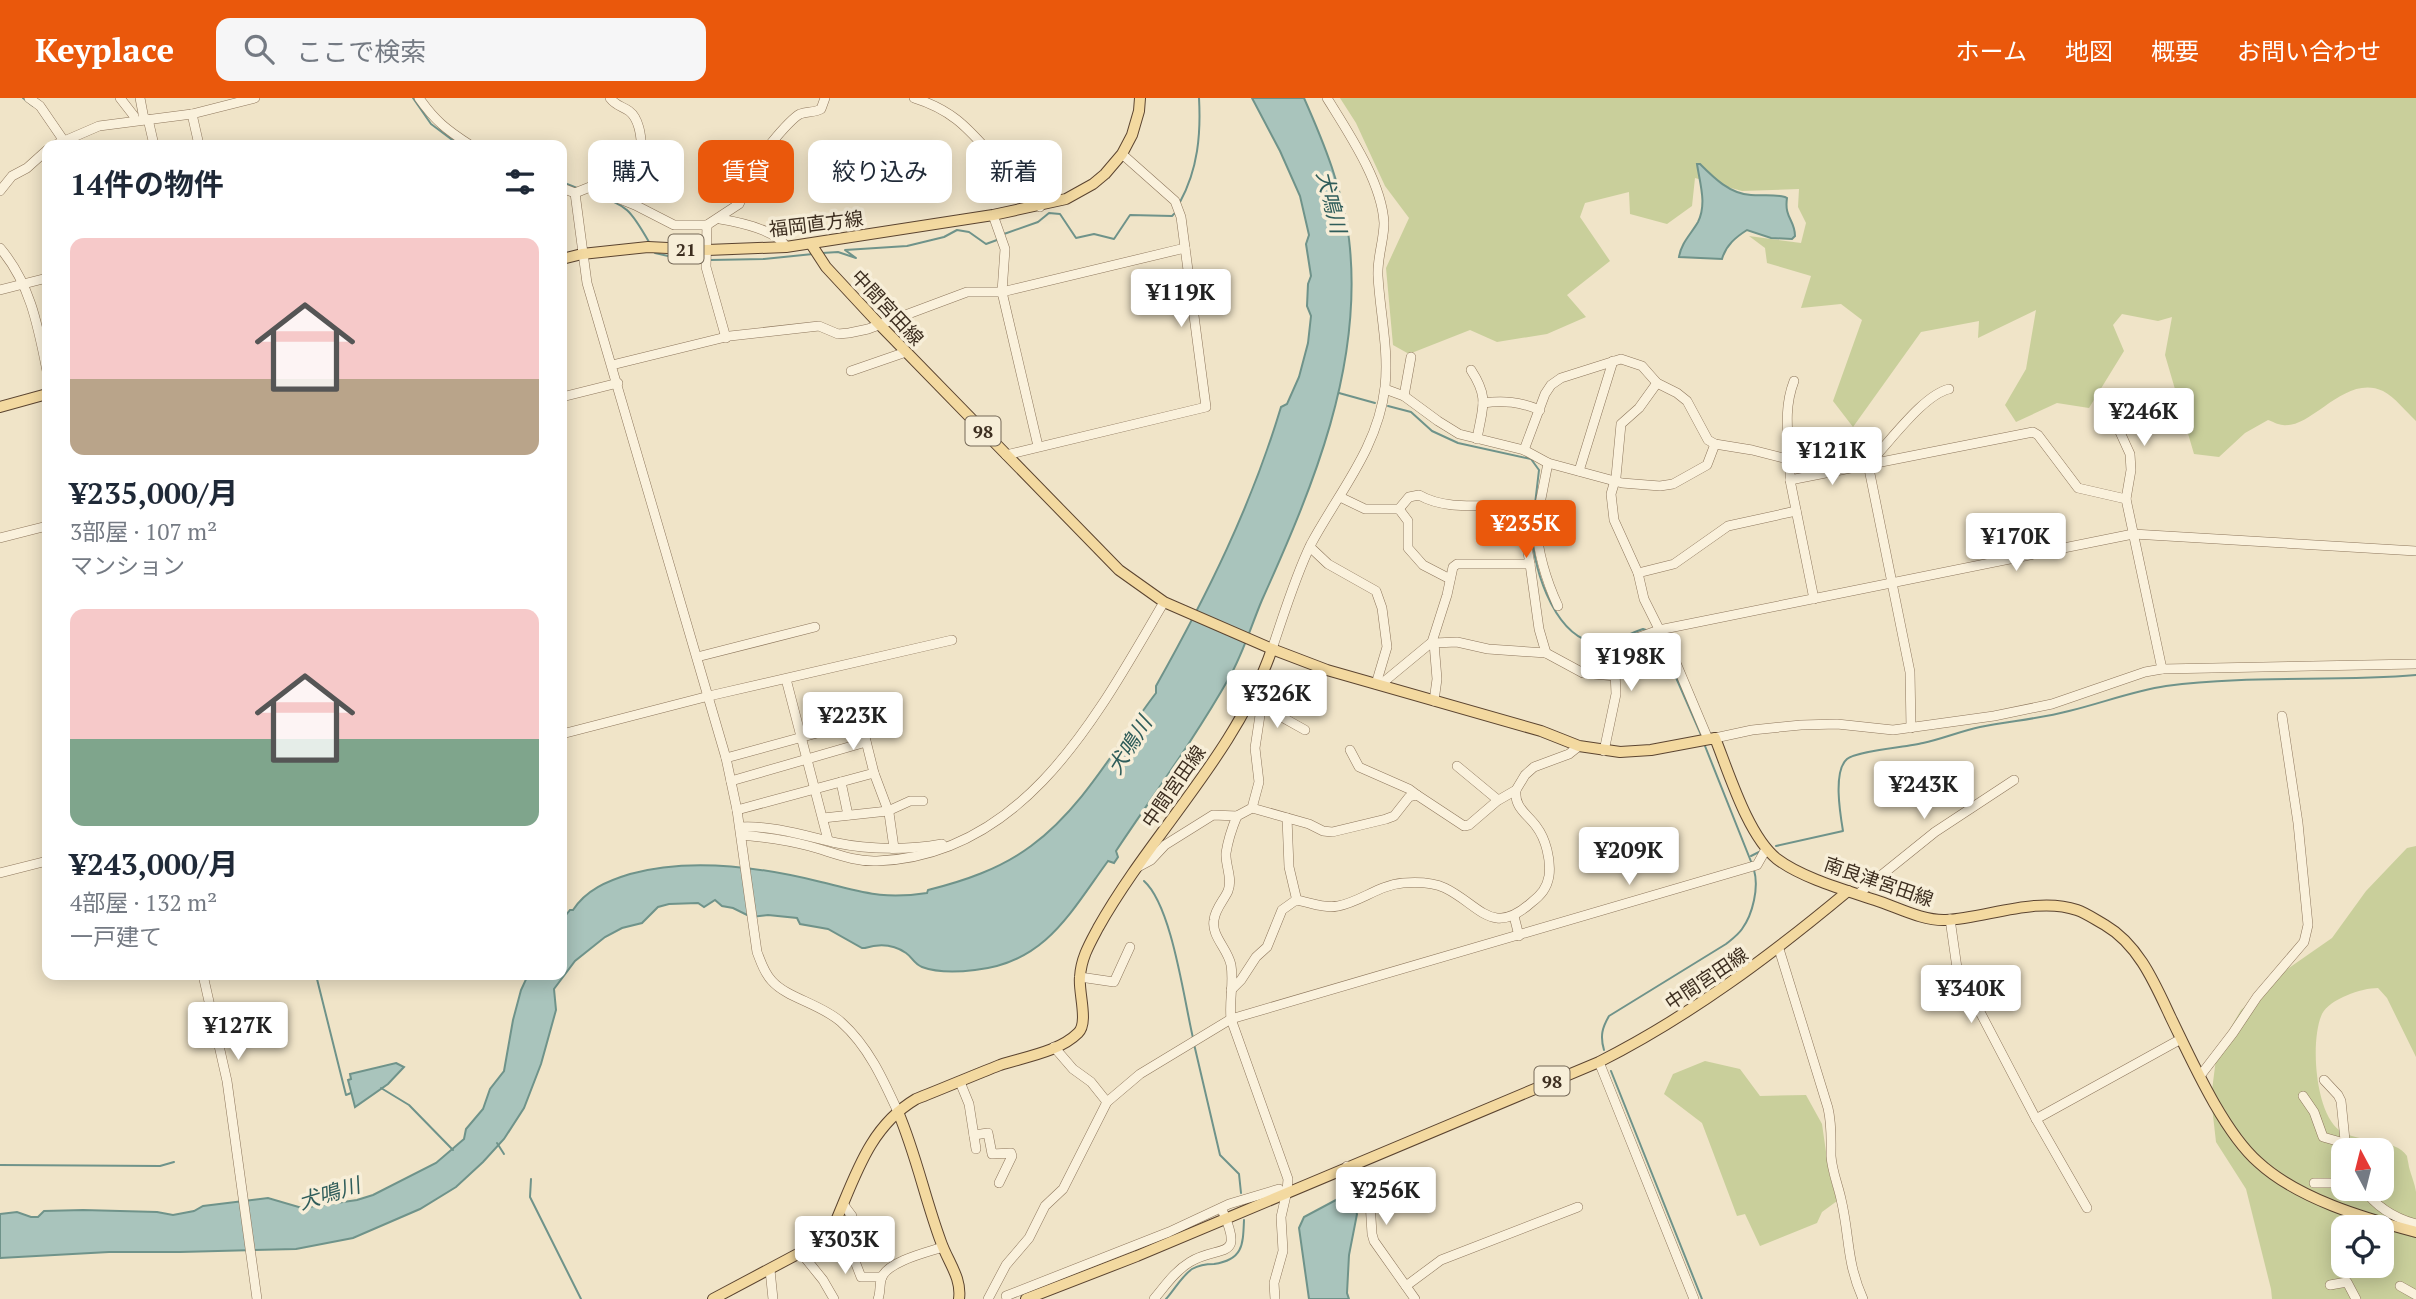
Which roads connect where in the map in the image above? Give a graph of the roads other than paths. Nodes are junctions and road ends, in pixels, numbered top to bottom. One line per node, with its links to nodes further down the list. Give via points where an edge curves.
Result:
1 (29, 98): 14 (street, via 40,106)
2 (120, 98): 13 (street)
3 (140, 98): 13 (street)
4 (255, 98): 11 (street)
5 (419, 98): 18 (street, via 442,127)
6 (610, 98): 19 (street, via 633,115)
7 (825, 98): 29 (street, via 821,109 802,113 788,124 743,181 742,200)
8 (914, 98): 27 (street, via 955,116 1032,192)
9 (1140, 98): 21 (main road, 福岡直方線 / 21, via 1132,135)
10 (1327, 98): 54 (street, via 1361,154 1384,223 1378,273 1387,358)
11 (227, 102): 12 (street)
12 (192, 114): 13 (street); 17 (street)
13 (142, 119): 15 (street, via 99,126); 16 (street)
14 (58, 140)
15 (67, 140)
16 (152, 140)
17 (199, 140)
18 (462, 140)
19 (641, 140)
20 (42, 154): 24 (street)
21 (1122, 154): 27 (main road, 福岡直方線 / 21, via 1081,191); 34 (street, via 1175,201)
22 (588, 188): 25 (street)
23 (567, 190): 25 (street)
24 (0, 191)
25 (575, 192): 36 (street)
26 (630, 203): 30 (street, via 674,225)
27 (1040, 206): 28 (main road, 福岡直方線 / 21)
28 (993, 215): 31 (main road, 福岡直方線 / 21); 41 (street, via 1005,249)
29 (720, 219): 30 (street); 32 (street, via 754,227 782,240)
30 (708, 225): 35 (street)
31 (811, 244): 32 (main road, 福岡直方線 / 21); 42 (main road, 中間宮田線 / 98)
32 (786, 247): 35 (main road, 福岡直方線 / 21)
33 (0, 248): 39 (street)
34 (1185, 248): 41 (street); 65 (street, via 1206,407)
35 (707, 250): 36 (main road, 福岡直方線 / 21, via 648,247); 43 (street, via 706,267)
36 (582, 254): 37 (main road, 福岡直方線 / 21); 48 (street)
37 (567, 258)
38 (42, 279): 39 (street)
39 (24, 283): 40 (street); 44 (street)
40 (0, 290)
41 (1002, 292): 42 (street, via 967,292); 65 (street)
42 (878, 323): 43 (street, via 849,333 819,326); 45 (main road, 中間宮田線 / 98)
43 (726, 338): 48 (street)
44 (42, 352)
45 (906, 352): 50 (street); 67 (main road, 中間宮田線 / 98)
46 (1411, 357): 59 (street)
47 (1612, 361): 53 (street, via 1642,366); 62 (street, via 1551,384); 71 (street)
48 (612, 365): 52 (street)
49 (1471, 370): 60 (street, via 1482,386)
50 (851, 371)
51 (1794, 380): 68 (street, via 1785,415)
52 (618, 383): 58 (street); 97 (street)
53 (1657, 383): 64 (street, via 1686,401 1708,440); 73 (street, via 1621,424)
54 (1385, 389): 59 (street); 74 (street, via 1367,452)
55 (1949, 389): 70 (street, via 1933,396 1908,419)
56 (42, 395): 61 (main road)
57 (2113, 395): 75 (street, via 2114,419 2132,470)
58 (567, 396)
59 (1404, 396): 63 (street, via 1459,434)
60 (1483, 403): 62 (street, via 1513,400); 63 (street)
61 (0, 407)
62 (1540, 410): 66 (street)
63 (1477, 439): 66 (street)
64 (1715, 444): 68 (street); 73 (street, via 1707,465 1673,484)
65 (1038, 446): 67 (street)
66 (1524, 450): 69 (street)
67 (1006, 455): 89 (main road, 中間宮田線 / 98, via 1119,569)
68 (1791, 460): 72 (street)
69 (1548, 463): 71 (street); 76 (street)
70 (1868, 464): 72 (street); 75 (street, via 2033,432 2078,488); 87 (street)
71 (1579, 471): 73 (street)
72 (1790, 480): 78 (street)
73 (1614, 481): 85 (street, via 1614,520)
74 (1340, 496): 77 (street, via 1365,509); 82 (street)
75 (2126, 499): 80 (street)
76 (1532, 507): 77 (street, via 1455,505 1419,495 1409,497); 84 (street, via 1524,530); 90 (street, via 1541,558)
77 (1399, 509): 86 (street, via 1408,521 1408,548 1423,565)
78 (1796, 511): 85 (street, via 1728,526 1674,564); 88 (street)
79 (42, 527): 81 (street)
80 (2133, 534): 83 (street); 87 (street); 99 (street)
81 (0, 538)
82 (1310, 547): 95 (street); 103 (street, via 1328,564 1376,591 1387,647)
83 (2416, 551)
84 (1530, 564): 86 (street, via 1457,564); 96 (street)
85 (1638, 573): 92 (street)
86 (1450, 579): 94 (street)
87 (1892, 583): 88 (street); 108 (street, via 1910,672)
88 (1814, 599): 92 (street)
89 (1167, 604): 95 (main road, 中間宮田線 / 98); 138 (street, via 1109,696 1060,762 1005,815)
90 (1558, 606)
91 (815, 626): 97 (street)
92 (1659, 630): 100 (street, via 1614,649); 112 (street)
93 (952, 640): 101 (street)
94 (1433, 642): 96 (street); 103 (street); 105 (street)
95 (1268, 647): 102 (main road, 中間宮田線); 103 (main road)
96 (1546, 653): 100 (street, via 1583,673)
97 (697, 657): 104 (street)
98 (2416, 664): 99 (street)
99 (2162, 669): 108 (street, via 2029,710)
100 (1615, 676): 116 (street, via 1616,694)
101 (786, 679): 104 (street); 111 (street)
102 (1261, 680): 106 (street); 142 (main road, 中間宮田線, via 1233,730)
103 (1378, 684): 105 (main road)
104 (709, 696): 110 (street); 117 (street)
105 (1434, 701): 114 (main road)
106 (1262, 706): 109 (street); 129 (street, via 1255,748 1259,782)
107 (2282, 716): 158 (street, via 2298,823 2307,933)
108 (1911, 729): 112 (street, via 1816,724)
109 (1306, 730)
110 (567, 733)
111 (801, 738): 113 (street, via 861,722); 117 (street); 118 (street)
112 (1711, 739): 116 (main road, via 1651,750); 140 (main road, 南良津宮田線)
113 (866, 742): 118 (street); 120 (street)
114 (1579, 746): 116 (main road); 125 (street, via 1534,767)
115 (1350, 750): 126 (street, via 1359,767)
116 (1604, 751)
117 (726, 758): 122 (street)
118 (807, 759): 122 (street); 124 (street)
119 (1457, 766): 127 (street)
120 (874, 773): 123 (street); 131 (street)
121 (2014, 780): 144 (street)
122 (731, 781): 130 (street)
123 (841, 782): 124 (street); 132 (street)
124 (815, 789): 130 (street); 134 (street)
125 (1516, 790): 127 (street); 146 (street, via 1516,803 1542,836 1549,873 1539,897)
126 (1417, 795): 127 (street, via 1464,825); 135 (street, via 1409,797 1387,820 1337,831 1323,831)
127 (1498, 800)
128 (923, 801): 131 (street, via 909,801)
129 (1252, 808): 133 (street); 135 (street)
130 (737, 810): 136 (street)
131 (888, 811): 132 (street); 139 (street)
132 (848, 815): 134 (street)
133 (1237, 816): 142 (street, via 1213,815); 153 (street, via 1226,855 1229,890 1213,919 1214,932 1231,964)
134 (822, 818): 137 (street)
135 (1287, 818): 145 (street, via 1289,867)
136 (740, 834): 137 (street, via 795,833); 138 (street, via 876,861 929,853); 163 (street, via 764,971 777,986 830,1013 855,1037 881,1074)
137 (828, 840): 139 (street)
138 (961, 841): 139 (street)
139 (894, 848)
140 (1766, 849): 144 (main road, 南良津宮田線, via 1790,867); 148 (street, via 1753,866)
141 (42, 862): 143 (street)
142 (1136, 867): 151 (main road, 中間宮田線, via 1086,949)
143 (0, 873)
144 (1853, 893): 147 (main road, 南良津宮田線, via 1926,918); 150 (main road, 中間宮田線 / 98)
145 (1297, 901): 146 (street, via 1336,907 1385,887 1423,883 1450,891 1483,915); 153 (street, via 1282,909 1267,947)
146 (1514, 916): 148 (street)
147 (1950, 919): 155 (main road, 南良津宮田線, via 2054,906 2087,915 2132,947); 164 (street, via 1957,968)
148 (1519, 936): 154 (street)
149 (1130, 947): 151 (street, via 1114,982)
150 (1779, 949): 157 (main road, 中間宮田線 / 98, via 1678,1018); 204 (street, via 1832,1124 1831,1158 1842,1200 1849,1261)
151 (1080, 977): 156 (main road, 中間宮田線, via 1082,1029)
152 (204, 980): 192 (street, via 227,1081)
153 (1231, 990): 154 (street)
154 (1231, 1019): 162 (street, via 1140,1074); 173 (street, via 1287,1179)
155 (2181, 1039): 158 (main road, 南良津宮田線); 164 (street)
156 (1054, 1047): 160 (main road, 中間宮田線); 162 (street)
157 (1599, 1062): 169 (main road, 中間宮田線 / 98); 203 (street)
158 (2200, 1076): 181 (main road, 南良津宮田線, via 2235,1136 2277,1178 2310,1196)
159 (2324, 1080): 166 (street, via 2341,1101)
160 (960, 1082): 163 (main road, 中間宮田線, via 916,1099); 165 (street)
161 (2303, 1096): 167 (street, via 2323,1137)
162 (1107, 1102): 198 (street, via 1063,1189 1045,1206)
163 (898, 1112): 175 (main road, via 871,1141); 183 (main road)
164 (2036, 1119): 177 (street)
165 (974, 1135): 168 (street); 170 (street, via 989,1133 992,1154 1011,1153)
166 (2344, 1138)
167 (2331, 1140)
168 (976, 1149)
169 (1347, 1166): 173 (main road, 中間宮田線 / 98); 188 (street, via 1370,1202 1374,1241)
170 (999, 1183)
171 (2331, 1183): 172 (street)
172 (2314, 1184)
173 (1283, 1190): 178 (main road, 中間宮田線 / 98); 201 (street, via 1283,1251 1274,1283)
174 (2373, 1201): 179 (street)
175 (843, 1204): 180 (street, via 852,1216); 182 (main road)
176 (1578, 1207): 188 (street, via 1441,1260)
177 (2087, 1208)
178 (1224, 1213): 191 (street); 199 (main road, 中間宮田線 / 98, via 1101,1271); 200 (street, via 1231,1244 1187,1263)
179 (2416, 1224)
180 (848, 1228): 182 (street); 186 (street, via 862,1277)
181 (2416, 1232)
182 (827, 1236): 184 (main road)
183 (943, 1247): 186 (street, via 901,1262); 197 (main road, via 958,1280)
184 (802, 1254): 185 (main road); 195 (street)
185 (770, 1270): 193 (main road); 194 (street)
186 (882, 1277): 196 (street)
187 (2330, 1285): 205 (street, via 2347,1282)
188 (1406, 1286): 202 (street)
189 (2400, 1286): 190 (street)
190 (2416, 1295)
191 (1006, 1296)
192 (257, 1299)
193 (713, 1299)
194 (774, 1299)
195 (834, 1299)
196 (878, 1299)
197 (959, 1299)
198 (988, 1299)
199 (1026, 1299)
200 (1154, 1299)
201 (1275, 1299)
202 (1415, 1299)
203 (1694, 1299)
204 (1863, 1299)
205 (2356, 1299)

